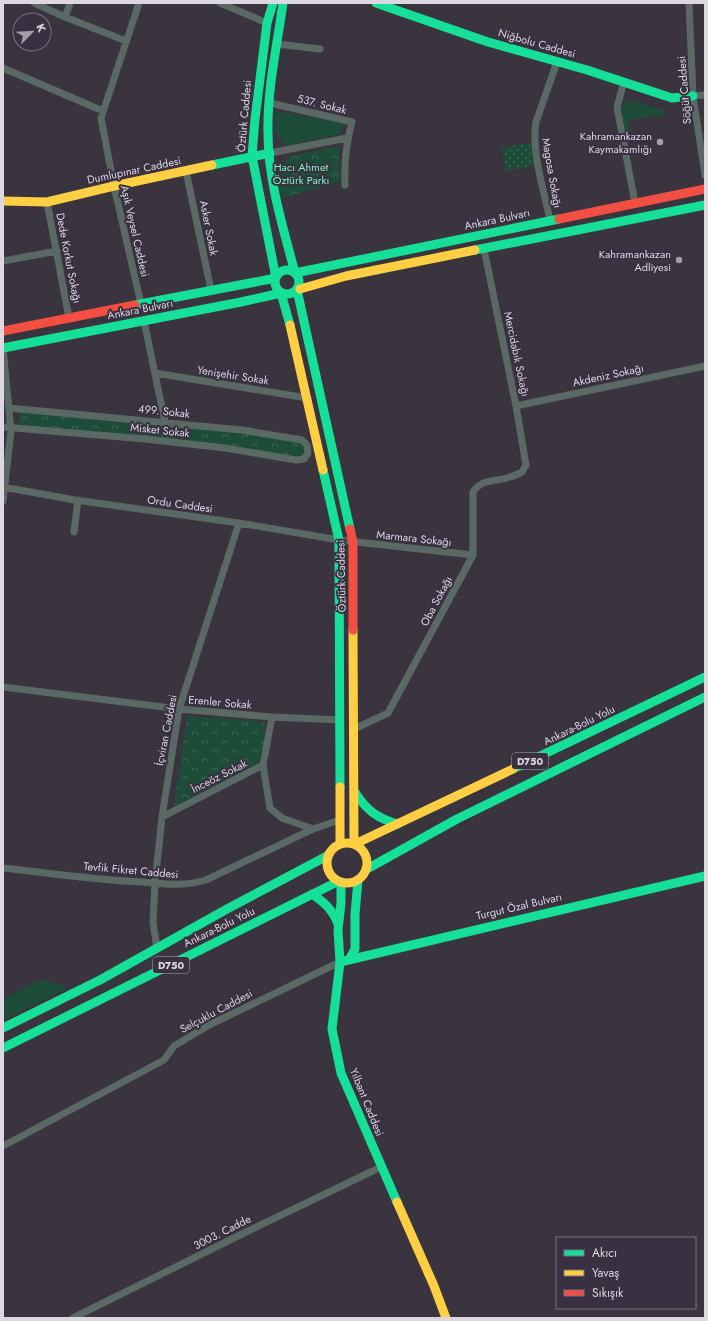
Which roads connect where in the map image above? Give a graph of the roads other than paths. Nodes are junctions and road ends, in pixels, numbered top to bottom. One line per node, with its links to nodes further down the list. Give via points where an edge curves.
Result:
1 (34, 3): 9 (street)
2 (70, 3): 9 (street)
3 (139, 3): 11 (street, Aşık Veysel Caddesi)
4 (220, 3): 10 (street)
5 (273, 3): 10 (main road, Öztürk Caddesi)
6 (283, 3): 12 (main road)
7 (378, 3): 14 (main road, Niğbolu Caddesi, via 488,42)
8 (689, 3): 18 (street, Söğüt Caddesi)
9 (65, 18): 11 (street)
10 (268, 23): 23 (main road, Öztürk Caddesi, via 256,105)
11 (126, 41): 20 (street, Aşık Veysel Caddesi)
12 (277, 44): 13 (street); 19 (main road)
13 (320, 50)
14 (557, 62): 16 (main road, Niğbolu Caddesi); 33 (street, Magosa Sokağı, via 534,133 534,147)
15 (3, 68): 20 (street)
16 (624, 82): 18 (main road, Niğbolu Caddesi, via 672,98); 31 (street, via 617,107)
17 (705, 95): 18 (street)
18 (693, 96): 25 (street, Söğüt Caddesi)
19 (270, 102): 21 (street, 537. Sokak, via 352,122); 22 (main road)
20 (103, 111): 27 (street, Aşık Veysel Caddesi, via 101,124)
21 (347, 138): 22 (street); 26 (street, via 344,160)
22 (270, 153): 23 (main road, Dumlupınar Caddesi); 37 (main road, via 275,195)
23 (252, 156): 24 (main road, Dumlupınar Caddesi); 38 (main road, Öztürk Caddesi)
24 (186, 171): 27 (main road, Dumlupınar Caddesi); 39 (street, Asker Sokak)
25 (705, 175)
26 (345, 185)
27 (114, 186): 30 (main road, Dumlupınar Caddesi); 42 (street, Aşık Veysel Caddesi)
28 (705, 189): 31 (main road, Ankara Bulvarı)
29 (3, 201): 30 (main road, Dumlupınar Caddesi)
30 (47, 202): 35 (street, Dede Korkut Sokağı)
31 (635, 203): 33 (main road, Ankara Bulvarı)
32 (705, 206): 34 (main road, Ankara Bulvarı)
33 (550, 220): 37 (main road, Ankara Bulvarı)
34 (484, 249): 40 (main road, Ankara Bulvarı, via 346,276); 50 (street, Mercidabık Sokağı)
35 (57, 252): 36 (street); 43 (street, Dede Korkut Sokağı)
36 (3, 261)
37 (295, 273): 38 (main road, Ankara Bulvarı, via 285,271); 40 (main road, via 299,281)
38 (276, 278): 39 (main road, Ankara Bulvarı); 41 (main road, via 277,288)
39 (210, 290): 42 (main road, Ankara Bulvarı)
40 (297, 290): 41 (main road, Ankara Bulvarı, via 288,294); 62 (main road, Öztürk Caddesi)
41 (281, 293): 44 (main road, Ankara Bulvarı); 49 (main road, Öztürk Caddesi)
42 (141, 304): 43 (main road, Ankara Bulvarı)
43 (69, 318): 45 (main road, Ankara Bulvarı)
44 (144, 321): 46 (main road, Ankara Bulvarı); 48 (street)
45 (3, 331)
46 (3, 348): 51 (street)
47 (705, 366): 50 (street, Akdeniz Sokağı)
48 (155, 374): 49 (street, Yenişehir Sokak); 52 (street)
49 (307, 398): 61 (main road, Öztürk Caddesi)
50 (516, 406): 56 (street, Mercidabık Sokağı, via 526,465 522,472 482,483)
51 (9, 408): 52 (street, 499. Sokak); 53 (street)
52 (165, 422): 54 (street, 499. Sokak, via 293,438 304,442)
53 (7, 427): 54 (street, Misket Sokak, via 217,447 296,460 304,459); 55 (street)
54 (309, 451)
55 (4, 487): 57 (street, Ordu Caddesi); 58 (street)
56 (473, 492): 63 (street, Oba Sokağı)
57 (78, 500): 59 (street, Ordu Caddesi); 60 (street)
58 (3, 501)
59 (239, 523): 61 (street, Ordu Caddesi); 67 (street, İçviran Caddesi)
60 (74, 532)
61 (338, 540): 62 (street, Ordu Caddesi); 69 (main road, Öztürk Caddesi)
62 (353, 542): 63 (street, Marmara Sokağı); 70 (main road, Öztürk Caddesi)
63 (473, 555): 70 (street, Oba Sokağı, via 388,713)
64 (705, 677): 75 (main road, Ankara-Bolu Yolu / D750)
65 (3, 687): 67 (street, Erenler Sokak)
66 (705, 697): 81 (main road, D750, via 457,819)
67 (179, 709): 68 (street, Erenler Sokak); 73 (street, İçviran Caddesi)
68 (272, 717): 69 (street, Erenler Sokak); 71 (street, İnceöz Sokak)
69 (340, 720): 74 (main road, Öztürk Caddesi)
70 (354, 729): 72 (main road, Öztürk Caddesi)
71 (264, 765): 73 (street, İnceöz Sokak); 76 (street, via 270,808 282,818)
72 (355, 792): 75 (main road, via 372,814 384,821); 78 (main road, Öztürk Caddesi)
73 (162, 817): 85 (street, İçviran Caddesi)
74 (340, 820): 76 (street, Tevfik Fikret Caddesi); 77 (main road, Öztürk Caddesi)
75 (398, 824): 78 (main road, Ankara-Bolu Yolu / D750)
76 (313, 829): 85 (street, Tevfik Fikret Caddesi, via 206,880 178,885)
77 (340, 844): 78 (main road); 79 (main road, via 333,848)
78 (354, 844): 81 (main road, via 366,854)
79 (329, 855): 84 (main road, via 328,870); 88 (main road, Ankara-Bolu Yolu / D750)
80 (3, 868): 85 (street, Tevfik Fikret Caddesi, via 112,881)
81 (367, 869): 83 (main road)
82 (705, 876): 89 (main road, Turgut Özal Bulvarı)
83 (358, 880): 84 (main road, via 350,883); 89 (main road, Yılbant Caddesi, via 355,949)
84 (340, 882): 86 (main road, Ankara-Bolu Yolu / D750); 87 (main road, Yılbant Caddesi)
85 (155, 883): 88 (street, İçviran Caddesi, via 154,922)
86 (312, 894): 87 (main road, via 330,908); 91 (main road, Ankara-Bolu Yolu / D750)
87 (338, 924): 89 (main road, Yılbant Caddesi)
88 (157, 948): 90 (main road, Ankara-Bolu Yolu / D750, via 100,980)
89 (344, 961): 92 (street, Selçuklu Caddesi, via 209,1026 174,1046 164,1060); 93 (main road, Yılbant Caddesi, via 332,1029 341,1073)
90 (3, 1028)
91 (3, 1048)
92 (3, 1146)
93 (381, 1167): 94 (street, 3003. Cadde); 95 (main road, Yılbant Caddesi)
94 (73, 1318)
95 (446, 1318)

